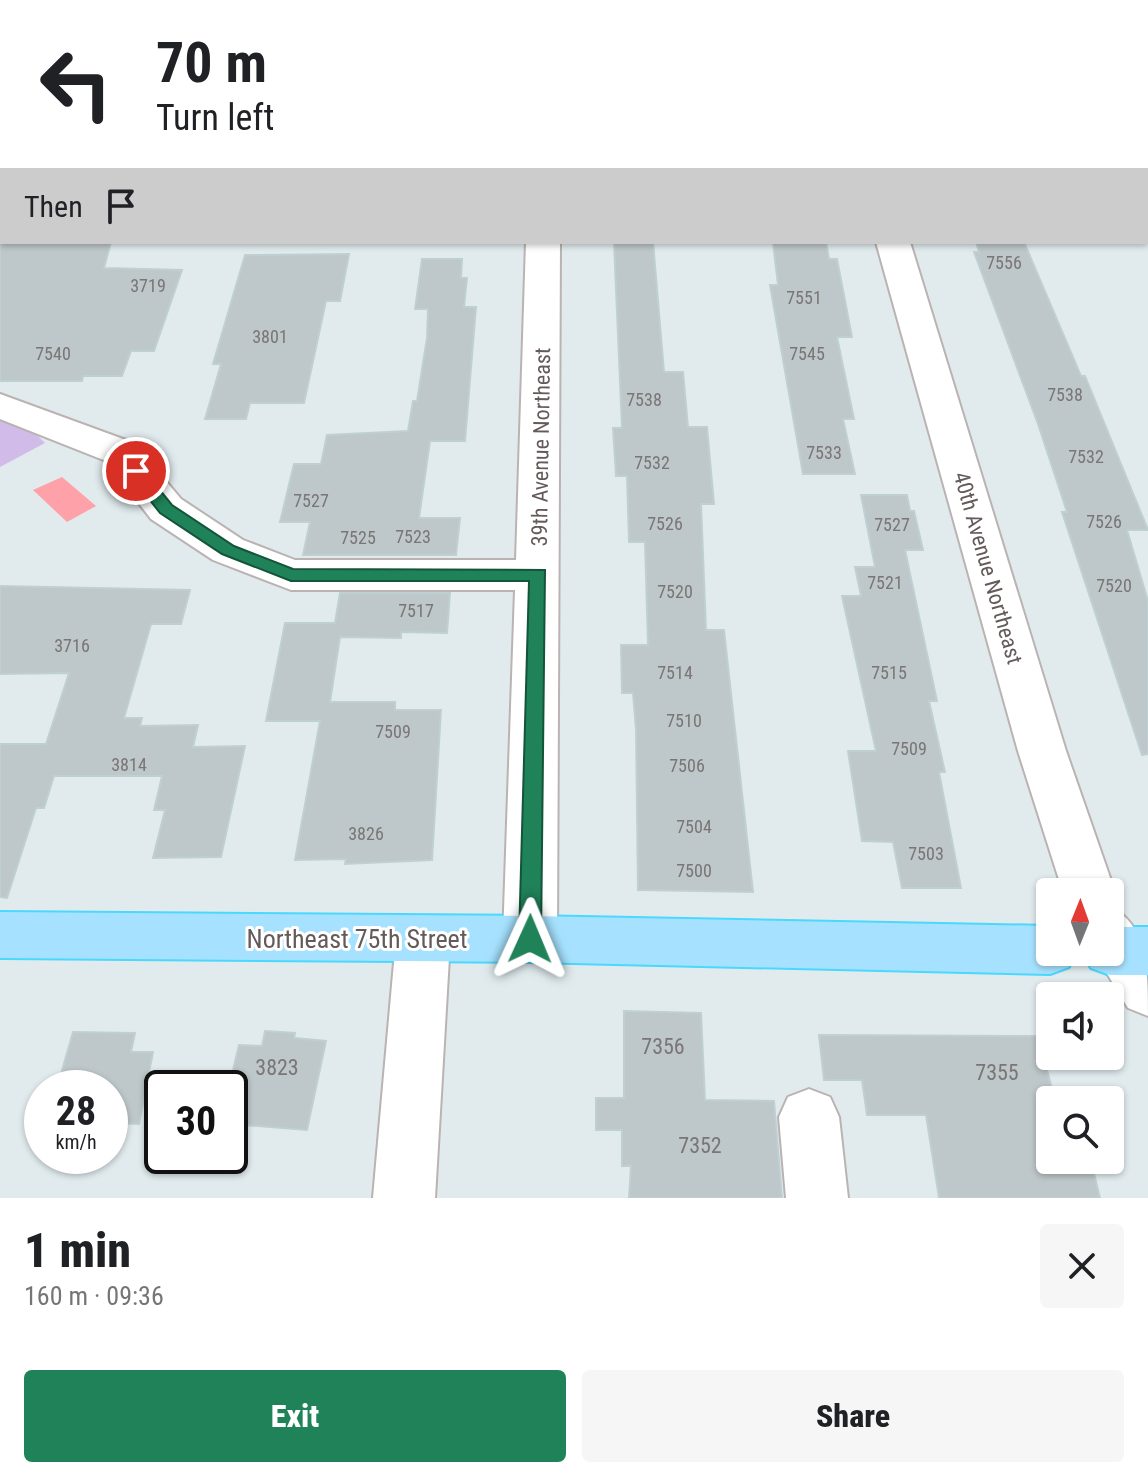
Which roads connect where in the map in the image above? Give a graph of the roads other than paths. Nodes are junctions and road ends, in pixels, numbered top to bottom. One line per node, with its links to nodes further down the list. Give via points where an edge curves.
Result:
1 (543, 244): 4 (street, 39th Avenue Northeast)
2 (894, 244): 5 (street, 40th Avenue Northeast)
3 (0, 405): 4 (street, via 120,452 166,509 228,550 291,575)
4 (538, 575): 7 (street, 39th Avenue Northeast)
5 (1084, 878)
6 (0, 935): 8 (main road, Northeast 75th Street)
7 (530, 939): 8 (main road, Northeast 75th Street); 9 (main road, Northeast 75th Street)
8 (423, 940): 11 (street)
9 (1036, 950)
10 (809, 1117): 12 (street)
11 (404, 1198)
12 (817, 1198)

